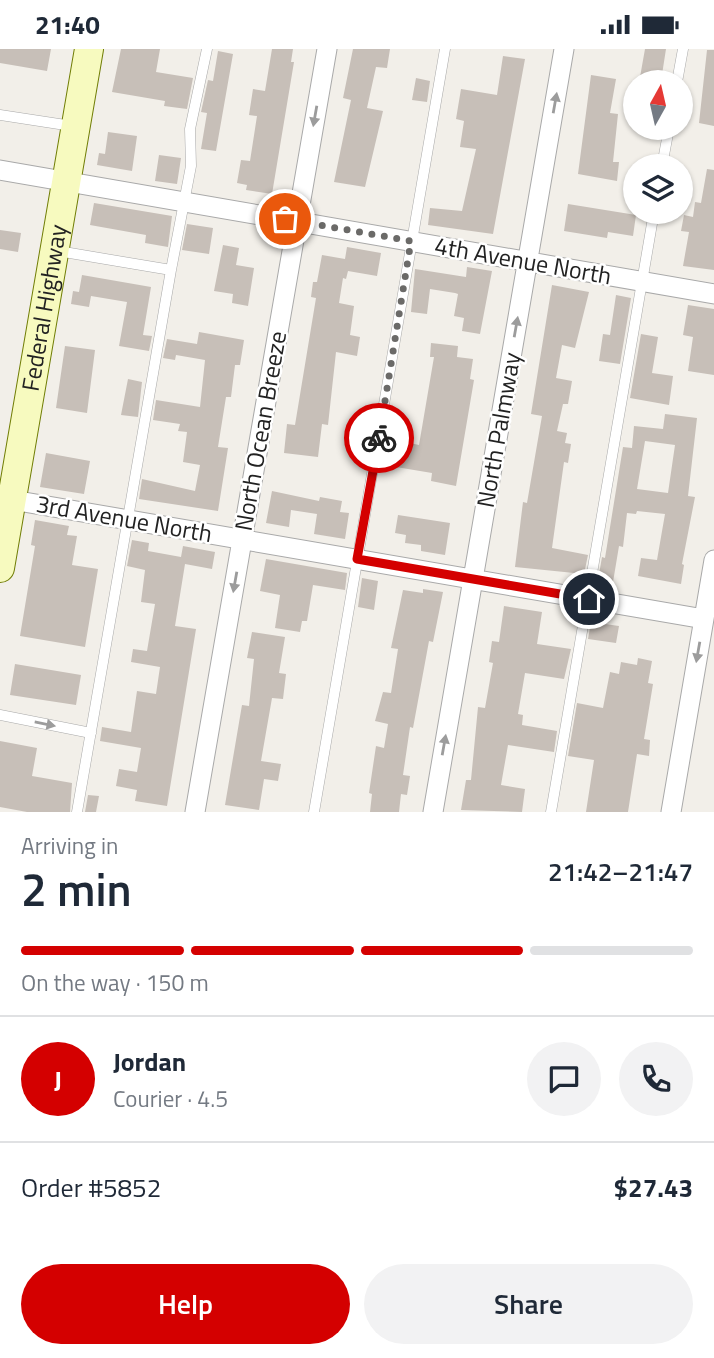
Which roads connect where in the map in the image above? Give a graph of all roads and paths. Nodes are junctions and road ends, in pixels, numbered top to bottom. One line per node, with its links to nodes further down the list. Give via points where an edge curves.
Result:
1 (89, 49): 9 (main road, Federal Highway)
2 (207, 49): 12 (lane, via 190,129 191,166)
3 (327, 49): 13 (street, North Ocean Breeze, one-way to 13)
4 (445, 49): 15 (lane)
5 (564, 49): 17 (street, North Palmway, one-way to 5)
6 (683, 49): 7 (lane)
7 (679, 70)
8 (0, 115): 9 (lane)
9 (75, 127): 11 (main road, Federal Highway)
10 (0, 170): 11 (street, 4th Avenue North)
11 (66, 181): 12 (street, 4th Avenue North); 16 (main road, Federal Highway)
12 (183, 201): 13 (street, 4th Avenue North); 18 (lane)
13 (297, 222): 15 (street, 4th Avenue North); 23 (street, North Ocean Breeze)
14 (652, 224): 19 (lane)
15 (411, 241): 17 (street, 4th Avenue North); 24 (lane)
16 (54, 250): 18 (lane); 21 (main road, Federal Highway)
17 (528, 261): 19 (street, 4th Avenue North); 27 (street, North Palmway, one-way to 17)
18 (171, 270): 22 (lane)
19 (642, 281): 20 (street, 4th Avenue North); 28 (lane)
20 (714, 294)
21 (6, 499): 22 (street, 3rd Avenue North); 26 (main road, Federal Highway)
22 (127, 520): 23 (street, 3rd Avenue North); 31 (lane)
23 (242, 539): 24 (street, 3rd Avenue North); 33 (street, North Ocean Breeze, one-way to 33)
24 (357, 559): 27 (street, 3rd Avenue North); 34 (lane)
25 (714, 560): 29 (street)
26 (0, 568)
27 (473, 579): 28 (street, 3rd Avenue North); 35 (street, North Palmway, one-way to 27)
28 (589, 599): 29 (street, 3rd Avenue North); 36 (lane)
29 (704, 619): 37 (street, one-way to 37)
30 (0, 715): 31 (lane, one-way to 31)
31 (91, 733): 32 (lane)
32 (77, 812)
33 (195, 812)
34 (314, 812)
35 (433, 812)
36 (551, 812)
37 (671, 812)

